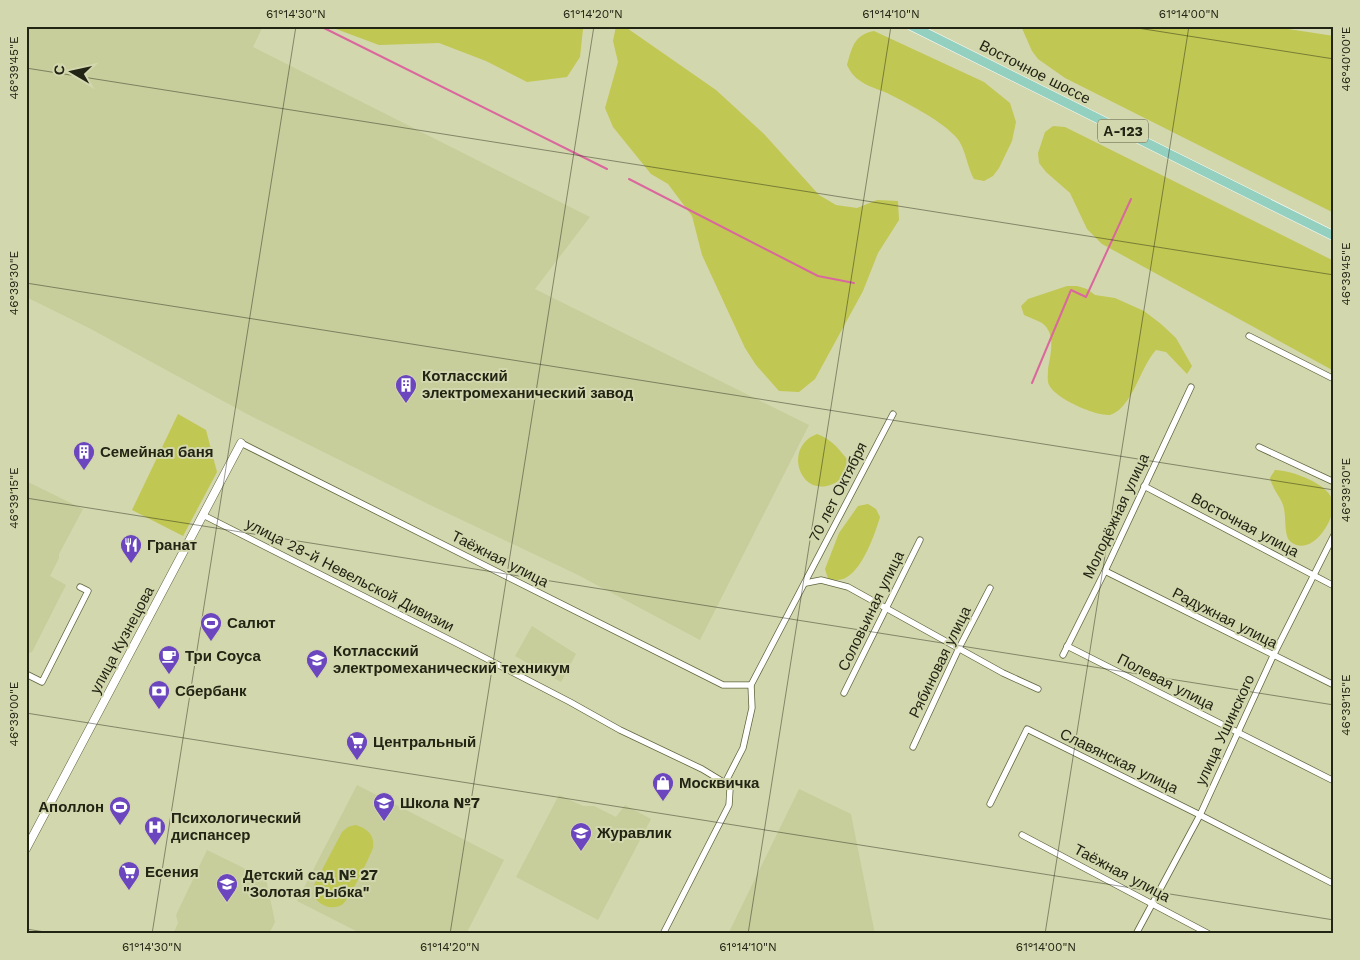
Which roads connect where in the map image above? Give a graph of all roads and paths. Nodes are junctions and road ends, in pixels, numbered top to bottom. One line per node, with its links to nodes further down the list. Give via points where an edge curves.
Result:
1 (912, 26): 2 (main road, Восточное шоссе / А-123)
2 (1334, 236)
3 (1249, 336): 4 (street)
4 (1334, 379)
5 (1191, 388): 10 (street, Молодёжная улица)
6 (893, 414): 16 (street, 70 лет Октября)
7 (241, 443): 11 (street, улица Кузнецова); 27 (street, Таёжная улица, via 723,684)
8 (1259, 447): 9 (street)
9 (1334, 482)
10 (1144, 486): 14 (street, Молодёжная улица); 15 (street, Восточная улица)
11 (203, 515): 33 (street, улица 28-й Невельской Дивизии); 37 (street, улица Кузнецова)
12 (1334, 536): 15 (street, улица Ушинского)
13 (920, 540): 20 (street, Соловьиная улица)
14 (1105, 571): 21 (street, Молодёжная улица); 24 (street, Радужная улица)
15 (1314, 576): 17 (street, Восточная улица); 24 (street, улица Ушинского)
16 (806, 583): 20 (street, via 835,582); 27 (street, 70 лет Октября)
17 (1334, 586)
18 (80, 587): 25 (street, via 88,591 42,682)
19 (990, 588): 22 (street, Рябиновая улица)
20 (885, 608): 22 (street); 29 (street, Соловьиная улица)
21 (1067, 646): 23 (street, Молодёжная улица); 30 (street, Полевая улица)
22 (958, 648): 28 (street); 31 (street, Рябиновая улица)
23 (1063, 655)
24 (1273, 656): 26 (street, Радужная улица); 30 (street, улица Ушинского)
25 (26, 674)
26 (1334, 685)
27 (751, 686): 33 (street, via 752,708 743,748)
28 (1038, 689)
29 (844, 693)
30 (1238, 733): 32 (street, Полевая улица); 35 (street, улица Ушинского)
31 (913, 747)
32 (1334, 781)
33 (725, 783): 40 (street, via 730,789 729,805)
34 (990, 804): 35 (street, Славянская улица, via 1027,729)
35 (1200, 815): 38 (street, Славянская улица); 39 (street, улица Ушинского)
36 (1022, 835): 39 (street, Таёжная улица)
37 (26, 849)
38 (1334, 884)
39 (1152, 904): 41 (street, улица Ушинского); 42 (street, Таёжная улица)
40 (663, 934)
41 (1136, 934)
42 (1209, 934)

